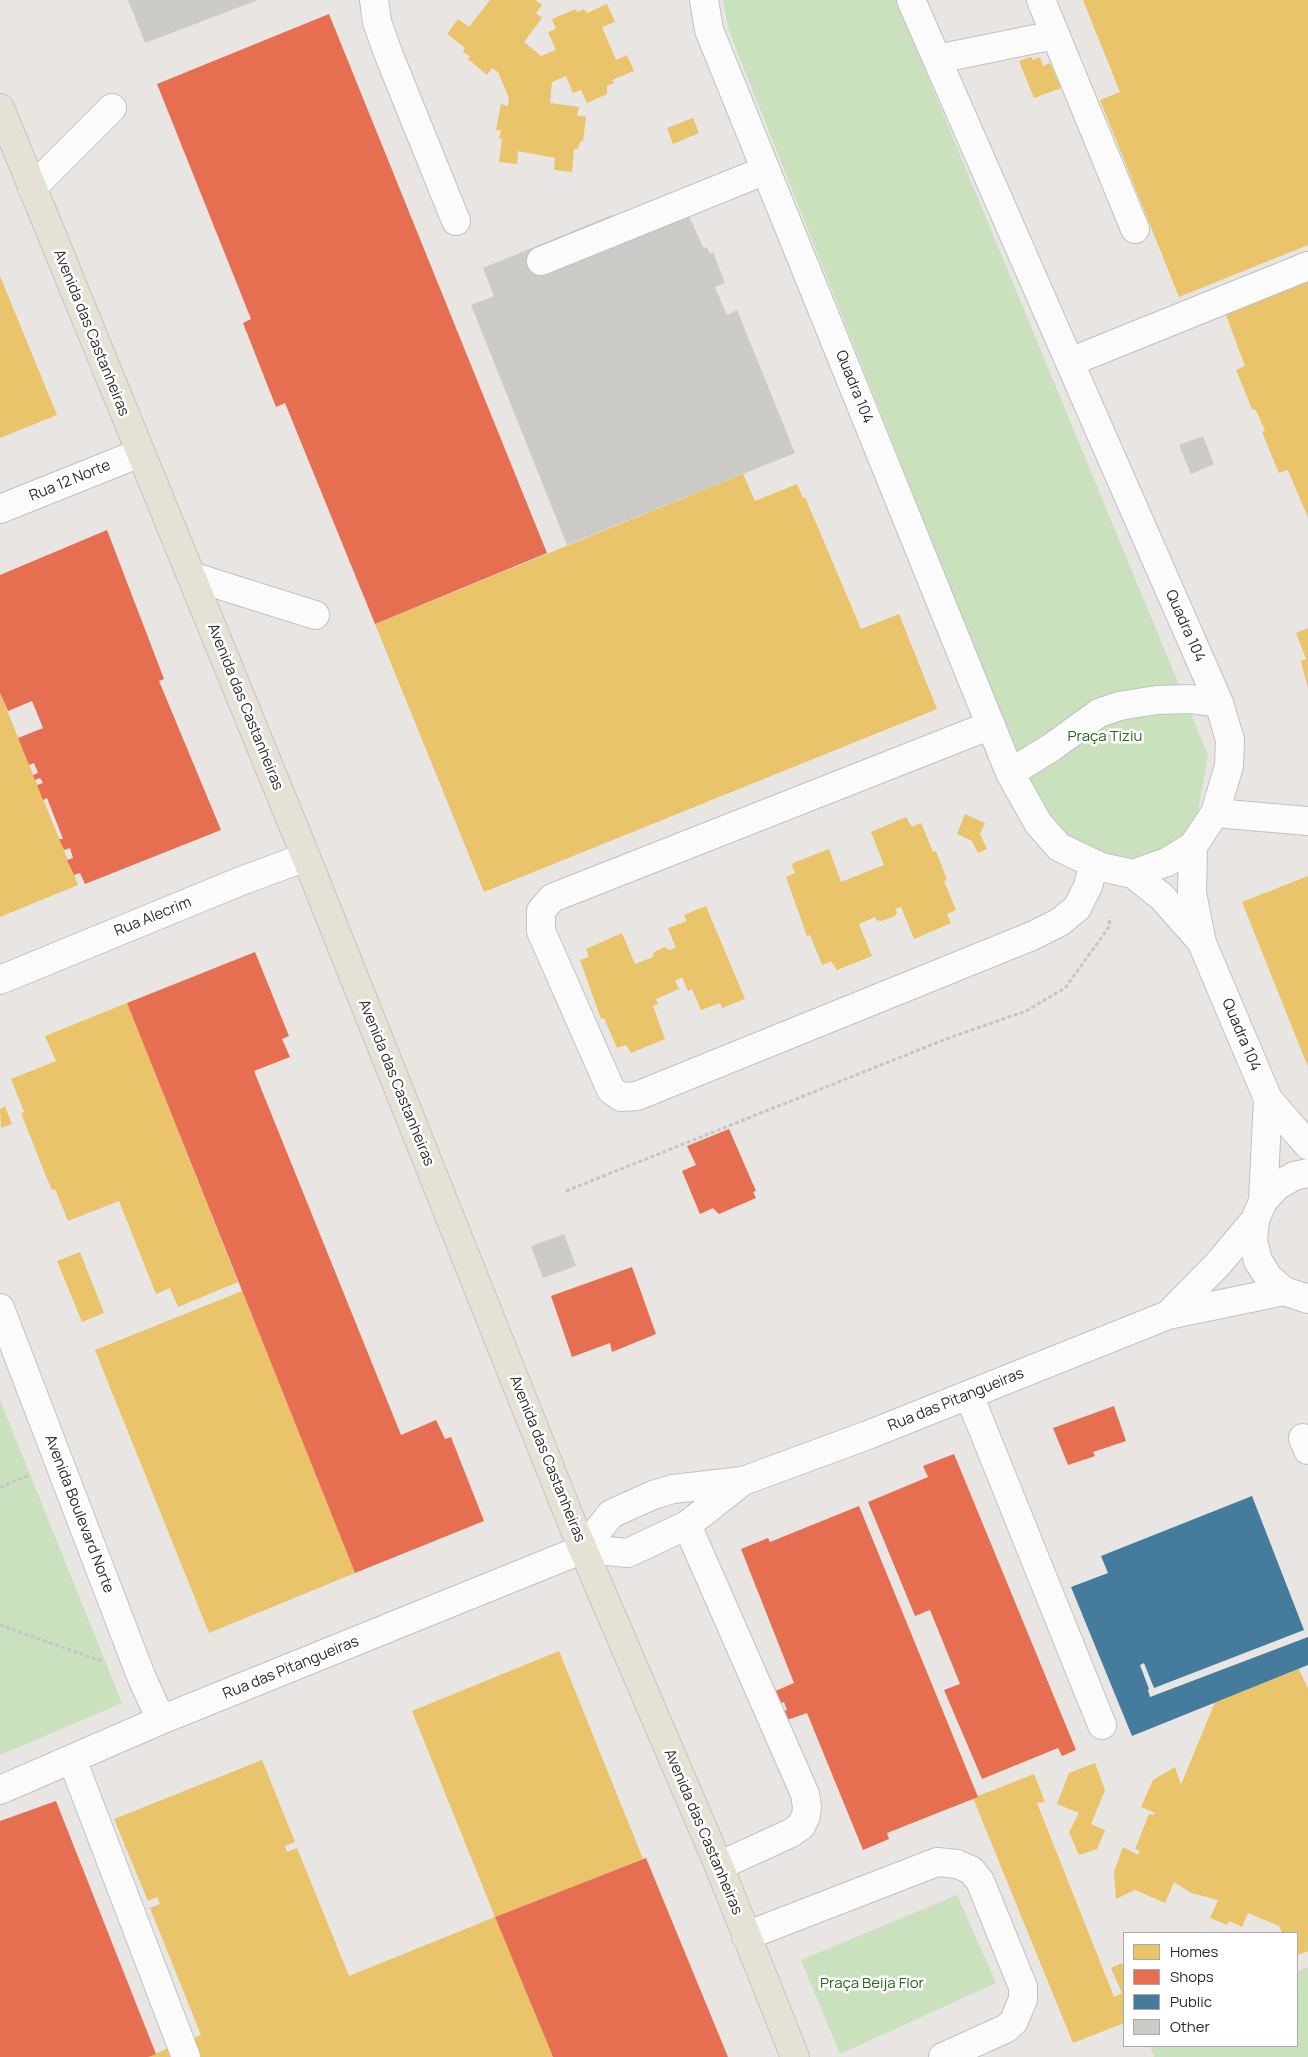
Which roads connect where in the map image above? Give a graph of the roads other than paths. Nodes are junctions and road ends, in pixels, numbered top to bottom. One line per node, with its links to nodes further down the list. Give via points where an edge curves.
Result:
1 (374, 0): 11 (street, via 377,22 388,53)
2 (704, 0): 9 (street, Quadra 104, via 709,30)
3 (911, 0): 6 (street, Quadra 104)
4 (1041, 0): 5 (street)
5 (1055, 35): 6 (street); 12 (street)
6 (938, 60): 15 (street, Quadra 104)
7 (0, 108): 10 (main road, Avenida das Castanheiras)
8 (112, 108): 10 (street)
9 (766, 170): 13 (street); 21 (street, Quadra 104)
10 (32, 188): 16 (main road, Avenida das Castanheiras)
11 (456, 221)
12 (1135, 229)
13 (541, 261)
14 (1308, 266): 15 (street)
15 (1070, 362): 20 (street, Quadra 104)
16 (140, 453): 17 (street, Rua 12 Norte); 18 (main road, Avenida das Castanheiras)
17 (0, 509)
18 (191, 576): 19 (street); 26 (main road, Avenida das Castanheiras)
19 (316, 615)
20 (1219, 703): 22 (street, via 1190,699 1157,700 1099,712); 23 (street, Quadra 104, via 1230,740 1229,766)
21 (991, 725): 22 (street, Quadra 104); 27 (street, via 552,898 540,911 541,931 611,1090 621,1097 637,1096 1032,936 1060,922 1077,908 1088,886)
22 (1010, 773): 27 (street, Quadra 104, via 1043,829 1059,847)
23 (1214, 813): 24 (street); 25 (street, Quadra 104)
24 (1308, 821)
25 (1193, 846): 27 (street, Quadra 104, via 1166,862); 28 (street, Quadra 104, via 1192,893)
26 (306, 857): 29 (street, Rua Alecrim); 40 (main road, Avenida das Castanheiras)
27 (1115, 870): 28 (street, Quadra 104, via 1162,897)
28 (1202, 943): 30 (street, Quadra 104)
29 (0, 980)
30 (1268, 1099): 31 (street, Quadra 104); 33 (street, Quadra 104)
31 (1308, 1145)
32 (1308, 1173): 33 (street, Rua das Pitangueiras, via 1294,1176 1277,1186)
33 (1259, 1211): 34 (street, Quadra 104, via 1253,1241 1258,1261 1269,1278); 36 (street, Rua das Pitangueiras, via 1218,1264)
34 (1296, 1295): 36 (street, Rua das Pitangueiras)
35 (0, 1308): 41 (street, Avenida Boulevard Norte, via 141,1676)
36 (1168, 1315): 37 (street, Rua das Pitangueiras)
37 (969, 1395): 38 (street, Rua das Pitangueiras); 42 (street)
38 (743, 1481): 39 (street, Rua das Pitangueiras); 40 (street, Rua das Pitangueiras, via 673,1488 652,1495 611,1514)
39 (687, 1525): 40 (street, Rua das Pitangueiras, via 628,1553); 45 (street, via 805,1794 807,1807 801,1826 791,1833)
40 (583, 1549): 41 (street, Rua das Pitangueiras); 45 (main road, Avenida das Castanheiras)
41 (161, 1720): 43 (street, Rua das Pitangueiras)
42 (1102, 1725)
43 (72, 1759): 44 (street, Rua das Pitangueiras); 47 (street)
44 (0, 1790)
45 (719, 1866): 46 (main road, Avenida das Castanheiras)
46 (746, 1936): 48 (main road, Avenida das Castanheiras); 49 (street, via 937,1862 957,1864 971,1870 980,1881 1023,1987 1023,1999 1007,2028)
47 (186, 2057)
48 (795, 2057)
49 (942, 2057)

